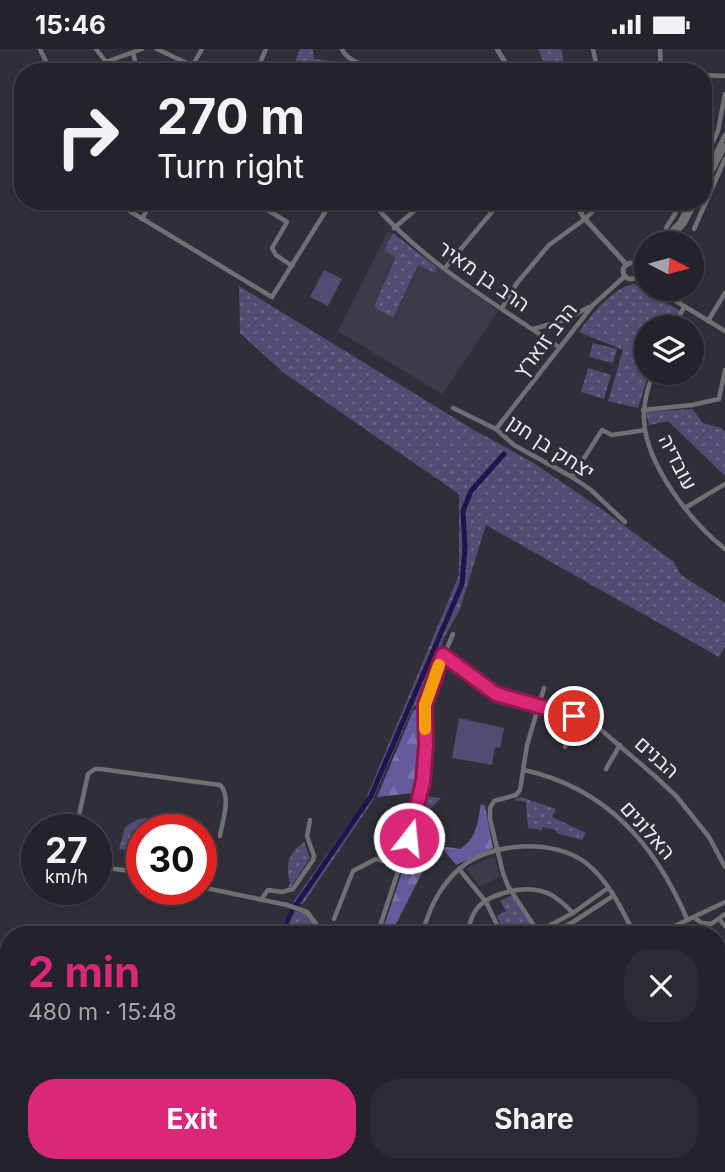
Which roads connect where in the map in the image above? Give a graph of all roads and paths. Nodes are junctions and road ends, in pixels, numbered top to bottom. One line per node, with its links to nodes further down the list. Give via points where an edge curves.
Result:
1 (96, 49): 5 (street, via 106,62)
2 (142, 49): 5 (street)
3 (158, 49): 7 (street)
4 (342, 49): 8 (street, via 353,62)
5 (133, 53): 6 (street)
6 (136, 63)
7 (181, 63)
8 (363, 63)
9 (725, 94): 11 (street)
10 (725, 135): 14 (street)
11 (712, 143)
12 (725, 146): 15 (street)
13 (725, 159): 16 (street)
14 (712, 162)
15 (712, 171)
16 (712, 188)
17 (128, 210): 30 (street)
18 (147, 210): 30 (street)
19 (268, 210): 39 (street, via 287,222 272,248)
20 (326, 210): 39 (street)
21 (379, 210): 32 (street, הרב בן מאיר)
22 (415, 210): 32 (street)
23 (493, 210): 40 (street)
24 (579, 210): 31 (street)
25 (594, 210): 31 (street)
26 (677, 210): 33 (street)
27 (688, 210): 35 (street)
28 (690, 210): 36 (street)
29 (702, 210): 34 (street)
30 (142, 219): 39 (street, via 272,297)
31 (585, 219): 38 (street); 48 (street, via 549,245)
32 (394, 228): 40 (street, הרב בן מאיר)
33 (666, 228)
34 (694, 229)
35 (671, 231)
36 (677, 231)
37 (634, 263): 38 (street)
38 (630, 265): 41 (street); 42 (street)
39 (292, 266)
40 (445, 268): 48 (street, הרב בן מאיר)
41 (634, 270)
42 (625, 276): 43 (street); 46 (street, הרב זוארץ)
43 (634, 276)
44 (725, 292): 50 (street)
45 (675, 301): 47 (street)
46 (593, 305): 51 (street, via 565,320); 53 (street, הרב זוארץ)
47 (684, 307): 49 (street); 50 (street)
48 (502, 308): 51 (street, הרב בן מאיר)
49 (680, 315)
50 (708, 321): 52 (street)
51 (533, 329): 53 (street, הרב בן מאיר)
52 (725, 331)
53 (559, 347): 58 (street, הרב זוארץ)
54 (725, 370): 57 (street, via 719,399)
55 (650, 385): 57 (street, עובדיה)
56 (453, 408): 58 (street, יצחק בן חנן)
57 (643, 410): 59 (street, עובדיה)
58 (496, 429): 60 (street, יצחק בן חנן, via 514,445)
59 (645, 431): 60 (street, via 612,435 602,430); 62 (street, עובדיה, via 663,474)
60 (572, 477): 63 (street, יצחק בן חנן)
61 (725, 484): 62 (street)
62 (685, 508): 64 (street, עובדיה)
63 (625, 522)
64 (725, 549)
65 (453, 634): 66 (street)
66 (443, 655): 68 (street, הבנים, via 496,694); 78 (street, via 425,705 423,782)
67 (544, 688): 68 (street)
68 (539, 706): 69 (street, הבנים); 73 (street)
69 (574, 716): 70 (street, הבנים, via 589,721); 71 (street)
70 (620, 745): 72 (street); 79 (street, הבנים, via 688,810)
71 (565, 747)
72 (606, 769)
73 (524, 770): 77 (street, via 519,794 492,804 490,819); 92 (street, האלונים, via 580,789 626,823 664,871)
74 (79, 814): 76 (street, via 88,774 95,769 220,785 226,796)
75 (310, 820): 86 (street, via 313,860 293,889 268,890)
76 (220, 836)
77 (497, 851): 80 (street); 82 (street, via 532,846 560,850 588,864); 84 (street)
78 (400, 865): 93 (street, via 376,859 353,871); 96 (street)
79 (725, 867)
80 (461, 868): 81 (street); 87 (street); 97 (street, via 435,900)
81 (469, 875)
82 (608, 888): 85 (street); 90 (street)
83 (217, 890): 86 (street)
84 (512, 892): 87 (street); 90 (street, via 540,891); 100 (street)
85 (613, 896): 102 (street); 103 (street)
86 (262, 898): 89 (street)
87 (486, 902): 98 (street, via 474,911); 99 (street)
88 (725, 902): 92 (street)
89 (288, 905): 95 (street, via 307,912)
90 (573, 913): 101 (street)
91 (725, 914): 94 (street)
92 (690, 918): 94 (street, via 707,924); 104 (street)
93 (334, 919)
94 (719, 919): 105 (street)
95 (317, 926)
96 (380, 926)
97 (425, 926)
98 (471, 926)
99 (498, 926)
100 (534, 926)
101 (551, 926)
102 (565, 926)
103 (630, 926)
104 (674, 926)
105 (725, 926)

